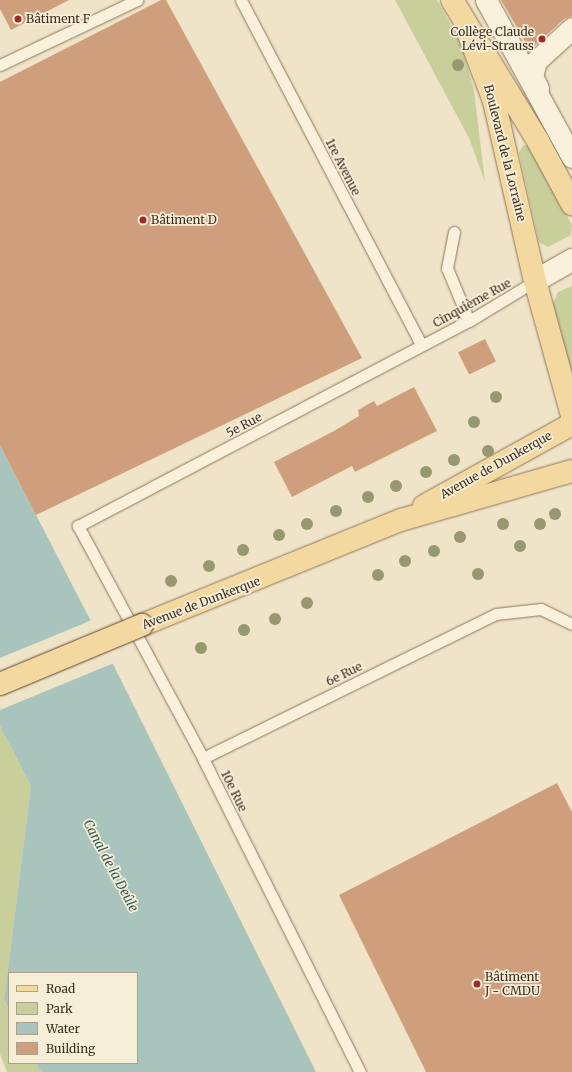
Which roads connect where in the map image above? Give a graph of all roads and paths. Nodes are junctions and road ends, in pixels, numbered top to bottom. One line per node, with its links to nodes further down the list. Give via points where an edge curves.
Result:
1 (136, 0): 7 (lane)
2 (241, 0): 15 (lane, 1re Avenue)
3 (452, 0): 5 (main road, Boulevard de la Lorraine)
4 (486, 0): 9 (street)
5 (466, 27): 10 (main road, Boulevard de la Lorraine, via 538,141); 13 (main road, Boulevard de la Lorraine, via 494,101)
6 (572, 28): 8 (street, via 536,62 532,76)
7 (0, 65)
8 (572, 152)
9 (572, 157)
10 (572, 204)
11 (454, 232): 14 (lane, via 447,268)
12 (572, 260): 13 (main road)
13 (535, 281): 14 (lane, Cinquième Rue); 16 (main road, Boulevard de la Lorraine)
14 (470, 321): 15 (lane, Cinquième Rue)
15 (421, 345): 20 (lane, 5e Rue)
16 (572, 415)
17 (572, 424): 19 (main road, Avenue de Dunkerque, via 525,447)
18 (572, 471): 19 (main road, Avenue de Dunkerque)
19 (401, 520): 22 (main road, Avenue de Dunkerque, bridge)
20 (78, 526): 23 (lane, 10e Rue)
21 (572, 624): 23 (lane, 6e Rue, via 541,609 496,614)
22 (0, 684)
23 (203, 758): 24 (lane, 10e Rue)
24 (360, 1072)

